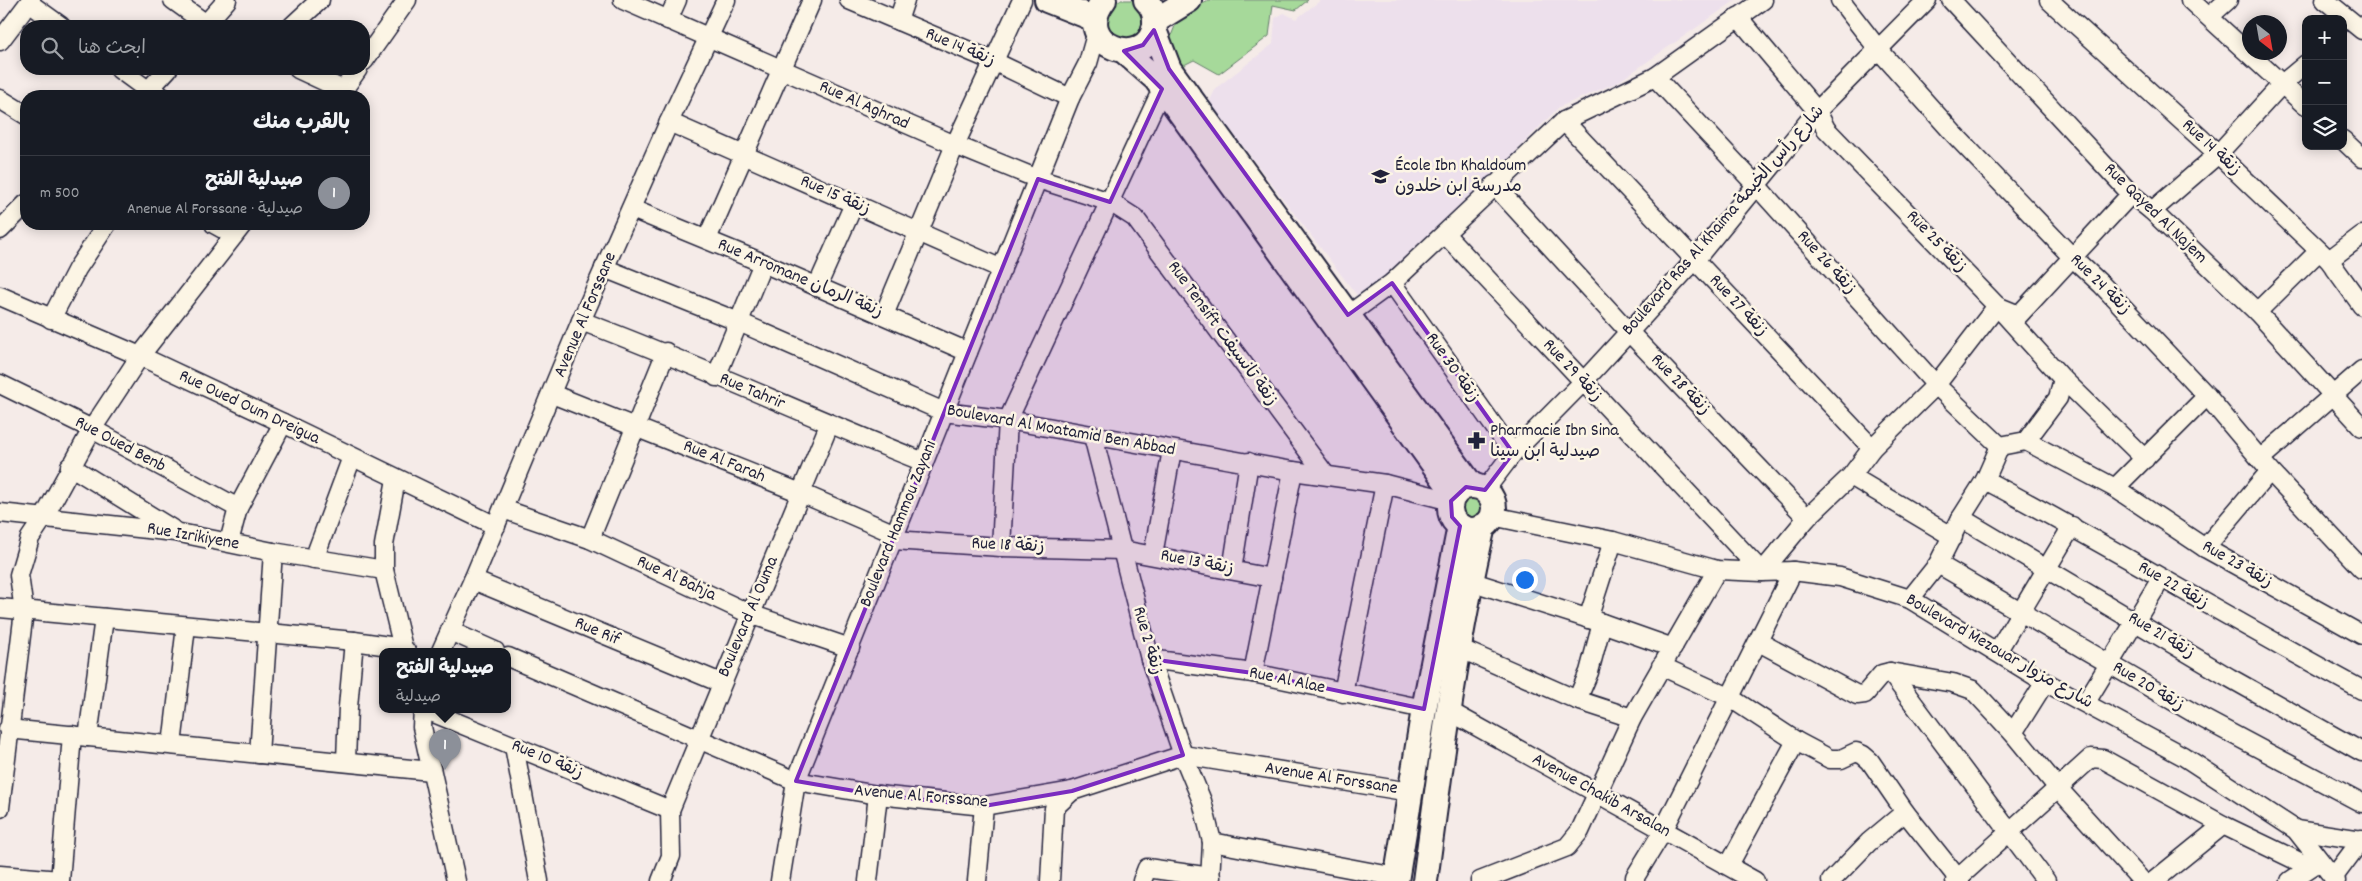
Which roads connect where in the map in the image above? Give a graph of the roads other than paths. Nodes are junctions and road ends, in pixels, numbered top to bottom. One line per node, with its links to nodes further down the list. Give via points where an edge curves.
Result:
1 (173, 0): 27 (street)
2 (227, 0): 28 (street)
3 (320, 0): 29 (street)
4 (407, 0): 37 (street)
5 (622, 0): 30 (street, Rue Al Aghrad)
6 (677, 0): 30 (street)
7 (726, 0): 34 (street, Avenue Al Forssane)
8 (812, 0): 40 (street)
9 (849, 0): 31 (street, Rue 14 زنقة)
10 (905, 0): 31 (street)
11 (1022, 0): 38 (street)
12 (1047, 0): 33 (main road)
13 (1189, 0): 23 (main road)
14 (1763, 0): 25 (street)
15 (1840, 0): 36 (street, Rue 24 زنقة)
16 (1927, 0): 36 (street, Boulevard Ras Al Khaima شارع رأس الخيمة)
17 (1951, 0): 67 (street, Rue Qayed Al Najem)
18 (2049, 0): 61 (street, Rue 14 زنقة)
19 (2190, 0): 24 (street)
20 (2228, 0): 24 (street)
21 (2325, 0): 32 (street)
22 (30, 2): 26 (street); 35 (street)
23 (1152, 11): 33 (main road, via 1143,45); 93 (main road, via 1169,69)
24 (2210, 16): 46 (street)
25 (1738, 17): 45 (street); 56 (street, Rue 25 زنقة)
26 (53, 20)
27 (198, 20)
28 (211, 20)
29 (298, 20)
30 (668, 20): 34 (street, Rue Al Aghrad)
31 (898, 21): 38 (street, Rue 14 زنقة)
32 (2353, 28)
33 (1105, 29): 47 (main road, via 1156,79); 52 (street, Boulevard Hammou Zayani)
34 (710, 37): 40 (street, Rue Al Aghrad); 58 (street, Avenue Al Forssane)
35 (0, 41)
36 (1878, 49): 56 (street, Boulevard Ras Al Khaima شارع رأس الخيمة); 81 (street, Rue 24 زنقة)
37 (370, 52)
38 (993, 61): 52 (street, Rue 14 زنقة); 60 (street)
39 (2302, 67): 46 (street)
40 (781, 69): 60 (street, Rue Al Aghrad); 62 (street)
41 (127, 75): 48 (street)
42 (164, 75): 49 (street)
43 (309, 75): 50 (street)
44 (354, 75): 51 (street)
45 (1655, 77): 57 (street); 66 (street, Rue 26 زنقة)
46 (2282, 84): 54 (street); 61 (street)
47 (1162, 89): 68 (street); 137 (main road)
48 (146, 90)
49 (154, 90)
50 (336, 90)
51 (343, 90)
52 (1070, 98): 64 (street, Boulevard Hammou Zayani)
53 (0, 99): 55 (street)
54 (2305, 105)
55 (20, 111)
56 (1817, 111): 66 (street, Boulevard Ras Al Khaima شارع رأس الخيمة); 89 (street, Rue 25 زنقة, via 1826,129)
57 (1564, 120): 65 (street); 82 (street, Rue 27 زنقة)
58 (669, 122): 62 (street, Rue 15 زنقة); 71 (street, Avenue Al Forssane)
59 (2347, 144): 63 (street)
60 (955, 145): 64 (street, Rue Al Aghrad); 76 (street)
61 (2218, 154): 72 (street); 80 (street, Rue 14 زنقة)
62 (743, 156): 69 (street, Rue 15 زنقة); 79 (street)
63 (2362, 158)
64 (1038, 179): 68 (street, Rue Al Aghrad); 85 (street, Boulevard Hammou Zayani)
65 (1494, 185): 77 (street); 97 (street, Rue 28 زنقة)
66 (1756, 185): 82 (street, Boulevard Ras Al Khaima شارع رأس الخيمة); 106 (street, Rue 26 زنقة)
67 (2131, 194): 72 (street, Rue Qayed Al Najem); 81 (street)
68 (1110, 202): 111 (street); 130 (street, Rue Tensift زنقة تانسيفت, via 1141,225)
69 (854, 204): 76 (street, Rue 15 زنقة); 87 (street)
70 (20, 209): 73 (street)
71 (632, 209): 79 (street, Rue Arromane زنقة الرمان); 84 (street, Avenue Al Forssane)
72 (2152, 211): 91 (street, Rue Qayed Al Najem)
73 (2, 223)
74 (103, 230): 94 (street, via 77,269)
75 (238, 230): 100 (street)
76 (918, 232): 85 (street, Rue 15 زنقة); 92 (street)
77 (1445, 234): 86 (street); 104 (street, Rue 29 زنقة)
78 (2362, 235): 80 (street)
79 (707, 239): 83 (street, Rue Arromane زنقة الرمان)
80 (2324, 256): 90 (street, Rue 14 زنقة); 91 (street)
81 (2073, 258): 89 (street, via 2019,315); 108 (street, Rue 24 زنقة, via 2102,284)
82 (1695, 260): 97 (street, Boulevard Ras Al Khaima شارع رأس الخيمة); 120 (street, Rue 27 زنقة)
83 (763, 263): 87 (street, Rue Arromane زنقة الرمان); 96 (street)
84 (604, 268): 95 (street, Avenue Al Forssane); 96 (street, Boulevard Al Moatamid Ben Abbad)
85 (1002, 269): 99 (street, Boulevard Hammou Zayani)
86 (1392, 283): 93 (street); 122 (street, Rue 30 زنقة)
87 (817, 287): 92 (street, Rue Arromane زنقة الرمان)
88 (0, 296): 94 (street, Rue Oued Oum Dreigua)
89 (1997, 306): 103 (street, Rue 25 زنقة); 106 (street)
90 (2362, 306)
91 (2256, 312): 109 (street, Rue Qayed Al Najem)
92 (884, 315): 99 (street, Rue Arromane زنقة الرمان)
93 (1348, 315): 137 (main road)
94 (51, 319): 100 (street, Rue Oued Oum Dreigua)
95 (581, 321): 98 (street, Rue Tahrir); 107 (street, Avenue Al Forssane)
96 (739, 322): 102 (street); 110 (street, Boulevard Al Moatamid Ben Abbad)
97 (1629, 332): 104 (street, Boulevard Ras Al Khaima شارع رأس الخيمة); 142 (street, Rue 28 زنقة)
98 (666, 352): 102 (street, Rue Tahrir); 114 (street)
99 (968, 352): 110 (street, Boulevard Hammou Zayani)
100 (140, 356): 112 (street, Rue Oued Oum Dreigua); 116 (street)
101 (2362, 370): 109 (street)
102 (716, 376): 113 (street, Rue Tahrir)
103 (2063, 379): 118 (street, via 2058,398); 124 (street, Rue 25 زنقة)
104 (1582, 382): 122 (street, Boulevard Ras Al Khaima شارع رأس الخيمة); 167 (street, Rue 29 زنقة)
105 (0, 384): 116 (street, Rue Oued Benb)
106 (1936, 385): 119 (street, Rue 26 زنقة); 120 (street)
107 (552, 394): 114 (street, Rue Al Farah); 139 (street, Avenue Al Forssane)
108 (2207, 396): 124 (street); 127 (street, Rue 24 زنقة)
109 (2335, 396): 115 (street, Rue Qayed Al Najem); 127 (street)
110 (944, 412): 111 (street, Boulevard Al Moatamid Ben Abbad); 125 (street, Boulevard Hammou Zayani)
111 (1008, 420): 117 (street, Boulevard Al Moatamid Ben Abbad); 154 (street)
112 (283, 423): 123 (street, Rue Oued Oum Dreigua); 138 (street)
113 (829, 425): 125 (street, Rue Tahrir); 136 (street, Boulevard Al Ouma)
114 (636, 426): 136 (street, Rue Al Farah); 151 (street)
115 (2362, 427)
116 (92, 430): 128 (street); 138 (street, Rue Oued Benb)
117 (1093, 436): 121 (street, Boulevard Al Moatamid Ben Abbad); 156 (street, Rue 2 زنقة)
118 (2026, 441): 119 (street); 135 (street, Rue 23 زنقة)
119 (2000, 446): 133 (street)
120 (1872, 448): 131 (street)
121 (1172, 450): 126 (street, Boulevard Al Moatamid Ben Abbad); 158 (street)
122 (1513, 453): 137 (street, Boulevard Ras Al Khaima شارع رأس الخيمة)
123 (352, 457): 132 (street, Rue Oued Oum Dreigua); 159 (street)
124 (2144, 459): 135 (street)
125 (924, 462): 149 (street, Boulevard Hammou Zayani)
126 (1249, 462): 129 (street, Boulevard Al Moatamid Ben Abbad); 164 (street)
127 (2265, 465): 155 (street); 162 (street, Rue 24 زنقة)
128 (70, 466): 141 (street); 148 (street)
129 (1293, 471): 130 (street, Boulevard Al Moatamid Ben Abbad); 168 (street)
130 (1325, 474): 134 (street, Boulevard Al Moatamid Ben Abbad)
131 (1851, 476): 142 (street); 150 (street)
132 (396, 479): 145 (street, Rue Oued Oum Dreigua); 163 (street, via 384,544)
133 (1986, 480): 143 (street); 147 (street, Rue 22 زنقة)
134 (1385, 484): 137 (street, Boulevard Al Moatamid Ben Abbad); 203 (street)
135 (2115, 488): 155 (street, Rue 23 زنقة)
136 (801, 493): 149 (street, Rue Al Farah); 176 (street, Boulevard Al Ouma)
137 (1466, 493): 144 (main road, via 1492,501); 146 (main road, via 1452,517)
138 (238, 508): 152 (street)
139 (503, 508): 145 (street, Avenue Al Forssane); 151 (street, Rue Al Bahja)
140 (0, 513): 141 (street, Rue Izrikiyene)
141 (44, 517): 148 (street, Rue Izrikiyene); 174 (street, via 30,538 19,575)
142 (1806, 518): 167 (street)
143 (1961, 518): 150 (street); 161 (street, Rue 21 زنقة)
144 (1488, 521): 146 (main road, via 1471,530); 153 (street, Boulevard Mezouar شارع مزوار); 171 (main road)
145 (496, 526): 170 (street, Avenue Al Forssane)
146 (1460, 526): 207 (main road)
147 (2072, 526): 161 (street); 169 (street, Rue 22 زنقة)
148 (175, 532): 152 (street, Rue Izrikiyene)
149 (894, 537): 154 (street, Rue 18 زنقة); 190 (street, Boulevard Hammou Zayani)
150 (1953, 537): 160 (street)
151 (590, 539): 176 (street, Rue Al Bahja)
152 (230, 542): 157 (street, Rue Izrikiyene)
153 (1612, 542): 165 (street, Boulevard Mezouar شارع مزوار); 178 (street)
154 (1001, 547): 156 (street, Rue 18 زنقة)
155 (2205, 548): 183 (street, Rue 23 زنقة)
156 (1122, 550): 158 (street, Rue 13 زنقة); 195 (street, Rue 2 زنقة)
157 (273, 552): 159 (street, Rue Izrikiyene); 182 (street)
158 (1153, 555): 164 (street, Rue 13 زنقة)
159 (314, 559): 163 (street, Rue Izrikiyene)
160 (1938, 564): 172 (street); 175 (street, Rue 20 زنقة)
161 (2045, 569): 175 (street); 179 (street, Rue 21 زنقة)
162 (2362, 569)
163 (384, 570): 187 (street)
164 (1232, 570): 168 (street, Rue 13 زنقة)
165 (1717, 570): 167 (street, Boulevard Mezouar شارع مزوار); 192 (street)
166 (1793, 570): 167 (street, Boulevard Mezouar شارع مزوار); 172 (street, Boulevard Mezouar شارع مزوار, via 1840,577); 185 (street)
167 (1762, 572)
168 (1272, 578): 199 (street)
169 (2161, 579): 179 (street); 202 (street, Rue 22 زنقة)
170 (473, 580): 181 (street, Avenue Al Forssane); 201 (street, Rue Rif)
171 (1470, 581): 178 (street); 191 (main road)
172 (1910, 599): 193 (street, Boulevard Mezouar شارع مزوار)
173 (0, 608): 174 (street)
174 (24, 611): 177 (street); 212 (street)
175 (2020, 611): 193 (street); 196 (street, Rue 20 زنقة)
176 (750, 614): 190 (street, Rue Al Bahja); 201 (street, Boulevard Al Ouma)
177 (104, 618): 180 (street); 214 (street)
178 (1595, 621): 192 (street); 205 (street, via 1590,672)
179 (2135, 621): 196 (street); 219 (street, Rue 21 زنقة)
180 (186, 626): 182 (street); 217 (street)
181 (450, 632): 188 (street, Avenue Al Forssane); 189 (street)
182 (268, 635): 184 (street); 220 (street)
183 (2362, 635)
184 (354, 642): 186 (street); 222 (street)
185 (1758, 642): 198 (street, via 1857,695 1865,694 1882,674); 204 (street)
186 (392, 648)
187 (404, 648)
188 (442, 648)
189 (488, 648)
190 (850, 648): 224 (street, Boulevard Hammou Zayani)
191 (1459, 648): 205 (street); 208 (main road)
192 (1673, 648): 197 (street)
193 (1997, 652): 200 (street, Boulevard Mezouar شارع مزوار)
194 (511, 658): 215 (street, Avenue Al Forssane)
195 (1150, 658): 199 (street, Rue Al Alae); 221 (street, Rue 2 زنقة)
196 (2111, 664): 206 (street); 231 (street, Rue 20 زنقة, via 2204,719)
197 (1661, 666): 204 (street); 211 (street)
198 (1890, 672): 213 (street, via 1953,683 1973,690); 239 (street)
199 (1254, 673): 203 (street, Rue Al Alae)
200 (2045, 682): 206 (street, Boulevard Mezouar شارع مزوار); 213 (street)
201 (721, 684): 215 (street, Boulevard Al Ouma)
202 (2362, 690)
203 (1343, 693): 207 (street, Rue Al Alae)
204 (1729, 697): 216 (street); 238 (street)
205 (1577, 700): 211 (street)
206 (2086, 702): 237 (street, Boulevard Mezouar شارع مزوار, via 2183,756)
207 (1424, 709): 228 (main road)
208 (1448, 710): 229 (street, Avenue Chakib Arsalan); 259 (main road)
209 (423, 713): 223 (street, via 422,727)
210 (433, 713): 218 (street, Rue 10 زنقة)
211 (1632, 718): 229 (street)
212 (8, 729): 214 (street); 225 (street)
213 (2014, 732): 226 (street)
214 (80, 736): 217 (street); 250 (street)
215 (698, 739): 224 (street, Avenue Al Forssane); 234 (street, Boulevard Al Ouma)
216 (1796, 742): 235 (street, via 1830,758 1841,759 1856,752 1863,754); 242 (street)
217 (172, 745): 220 (street)
218 (514, 746): 234 (street, Rue 10 زنقة); 252 (street)
219 (2362, 752)
220 (259, 754): 222 (street)
221 (1183, 755): 227 (street, Avenue Al Forssane); 228 (street, Avenue Al Forssane); 241 (street, Rue 2 زنقة, via 1202,800)
222 (346, 761): 223 (street)
223 (431, 771): 251 (street)
224 (796, 781): 230 (street, Avenue Al Forssane); 254 (street, Boulevard Hammou Zayani)
225 (1, 788): 233 (street)
226 (2058, 788): 236 (street, via 2091,758 2102,759); 239 (street); 264 (street)
227 (1072, 791): 232 (street, Avenue Al Forssane); 257 (street, via 1054,808)
228 (1410, 792): 246 (main road)
229 (1595, 794): 238 (street, Avenue Chakib Arsalan); 260 (street, via 1580,831 1567,846)
230 (878, 795): 232 (street, Avenue Al Forssane); 255 (street)
231 (2362, 802)
232 (984, 806): 256 (street)
233 (0, 808)
234 (670, 810): 253 (street, via 671,856)
235 (1905, 812): 249 (street); 262 (street, via 1868,842)
236 (2222, 825): 243 (street); 265 (street)
237 (2296, 830): 240 (street); 243 (street, Boulevard Mezouar شارع مزوار)
238 (1664, 831): 242 (street, Avenue Chakib Arsalan); 248 (street)
239 (2009, 833): 249 (street); 263 (street)
240 (2362, 840): 247 (street)
241 (1212, 842): 245 (street, Rue 2 زنقة); 246 (street)
242 (1729, 865): 261 (street, Avenue Chakib Arsalan)
243 (2315, 865): 247 (street, Boulevard Mezouar شارع مزوار); 266 (street)
244 (0, 875): 250 (street)
245 (1211, 879): 258 (street, via 1147,868)
246 (1396, 879)
247 (2335, 879)
248 (1631, 880)
249 (1958, 880)
250 (60, 881)
251 (456, 881)
252 (540, 881)
253 (660, 881)
254 (780, 881)
255 (868, 881)
256 (977, 881)
257 (1050, 881)
258 (1142, 881)
259 (1425, 881)
260 (1480, 881)
261 (1755, 881)
262 (1831, 881)
263 (2046, 881)
264 (2142, 881)
265 (2154, 881)
266 (2290, 881)

